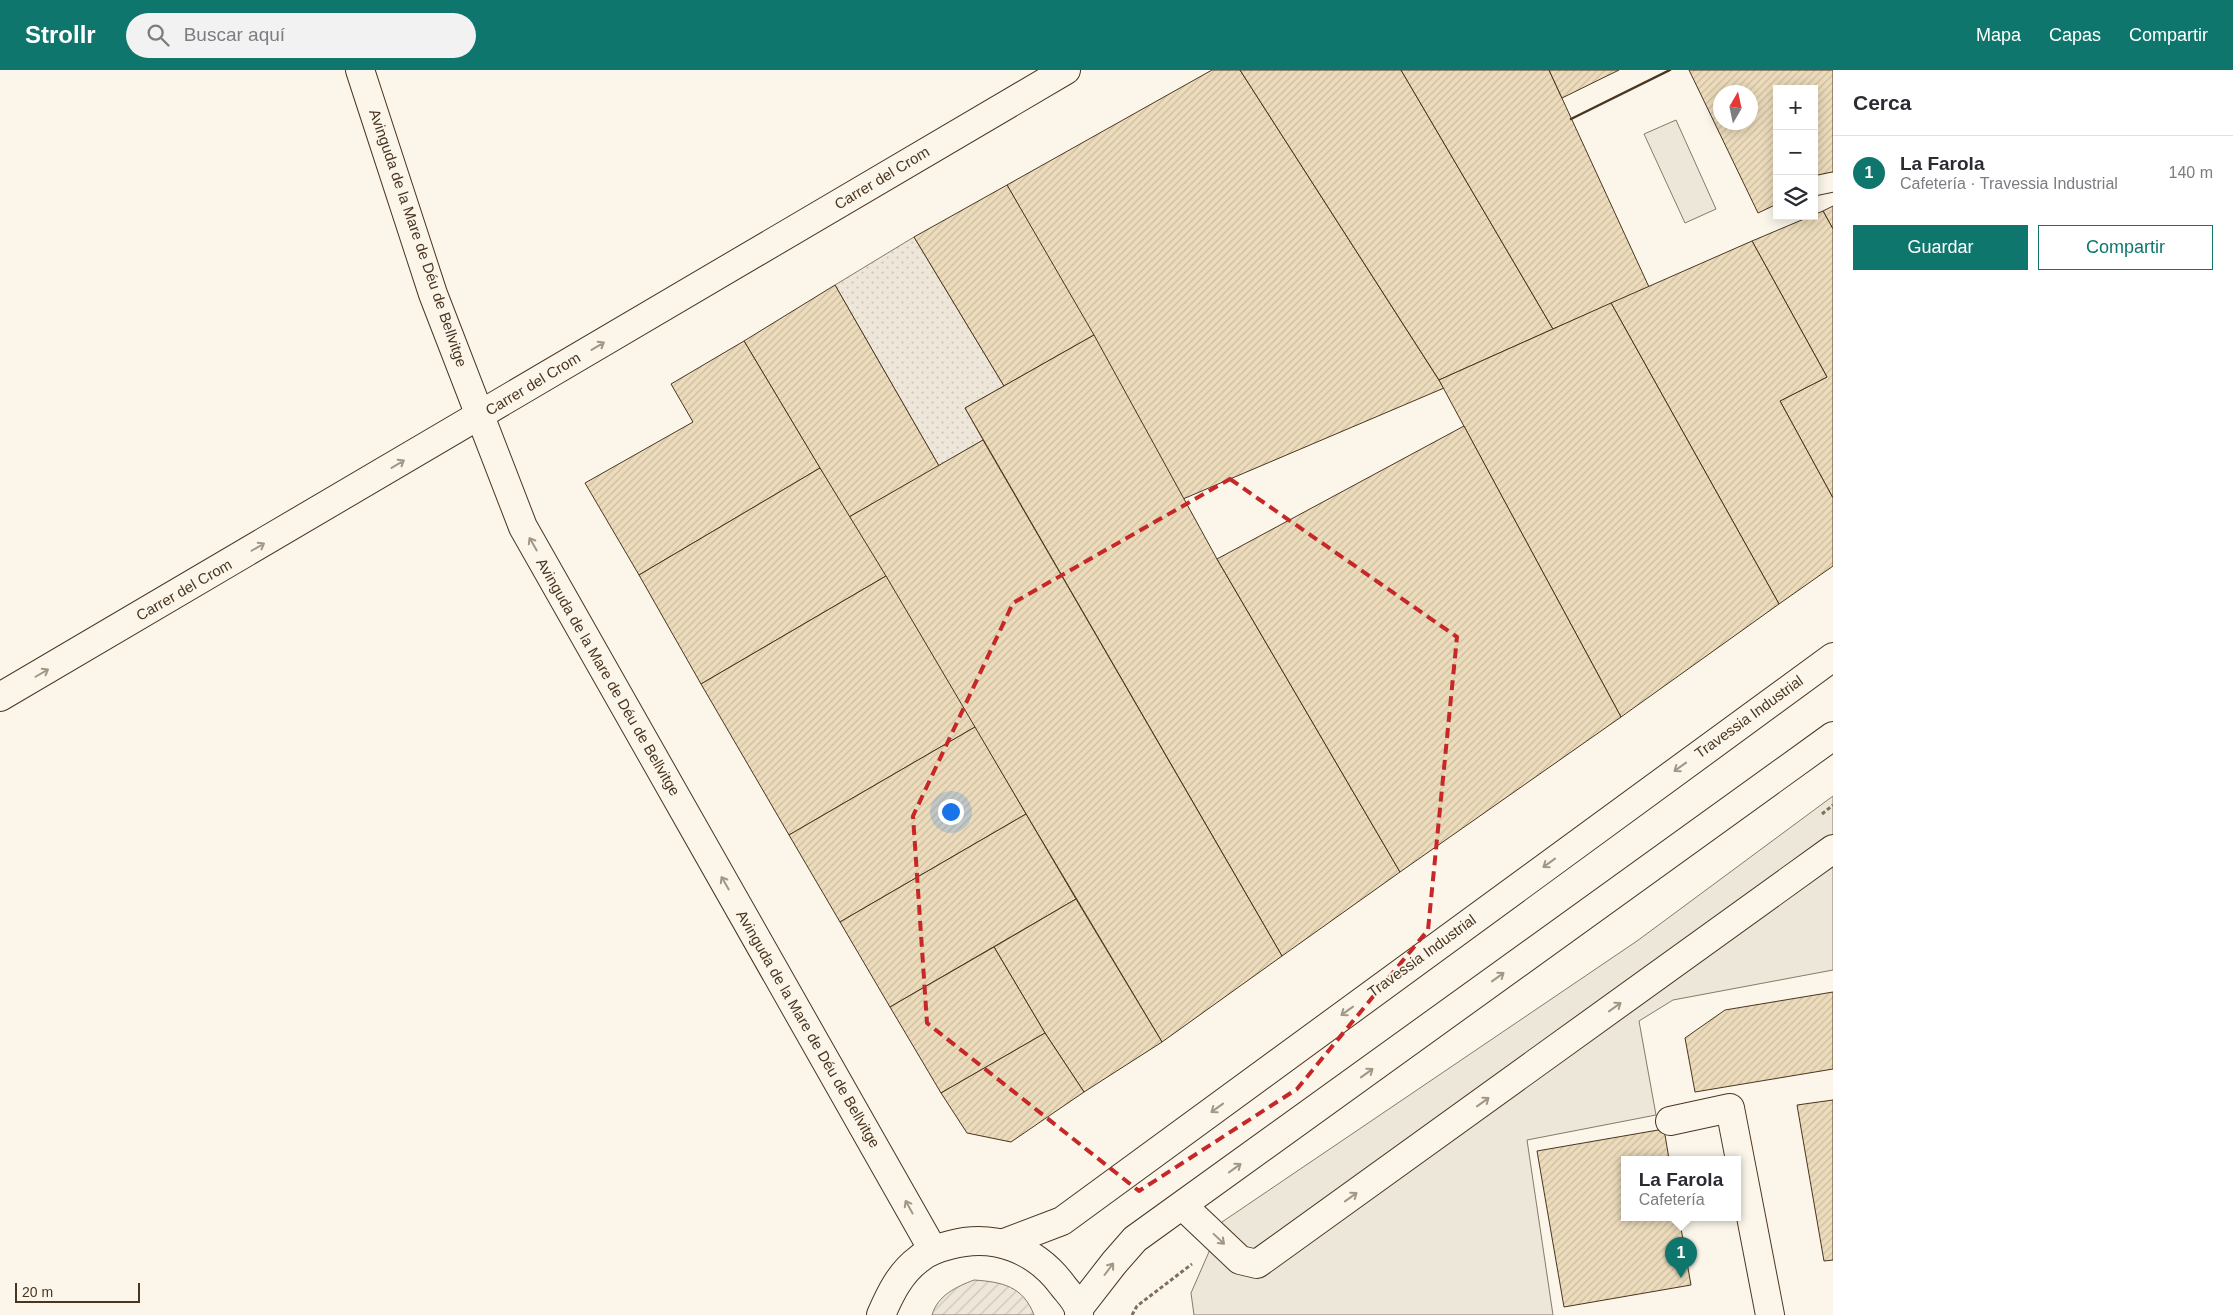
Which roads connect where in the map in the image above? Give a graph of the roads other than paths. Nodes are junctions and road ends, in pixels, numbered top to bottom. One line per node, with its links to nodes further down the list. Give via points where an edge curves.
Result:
1 (360, 70): 5 (street, Avinguda de la Mare de Déu de Bellvitge, via 434,294)
2 (1066, 70): 5 (street, Carrer del Crom, one-way to 2)
3 (1833, 182): 4 (lane)
4 (1818, 185)
5 (480, 415): 7 (street, Carrer del Crom, one-way to 5); 15 (street, Avinguda de la Mare de Déu de Bellvitge, one-way to 5, via 523,527)
6 (1833, 657): 14 (street, Travessia Industrial, one-way to 14, via 1062,1221)
7 (0, 697)
8 (1833, 736): 13 (street, one-way to 8)
9 (1833, 849): 13 (street, one-way to 9, via 1240,1260 1257,1264)
10 (1670, 1121): 11 (street, via 1730,1108)
11 (1739, 1156)
12 (1741, 1165): 18 (street)
13 (1183, 1206): 16 (street, one-way to 13, via 1135,1240)
14 (1004, 1243): 15 (street, via 967,1240); 16 (street, via 1036,1258 1057,1278)
15 (933, 1250): 17 (street, via 918,1259 894,1285)
16 (1079, 1311)
17 (881, 1315)
18 (1770, 1315)

